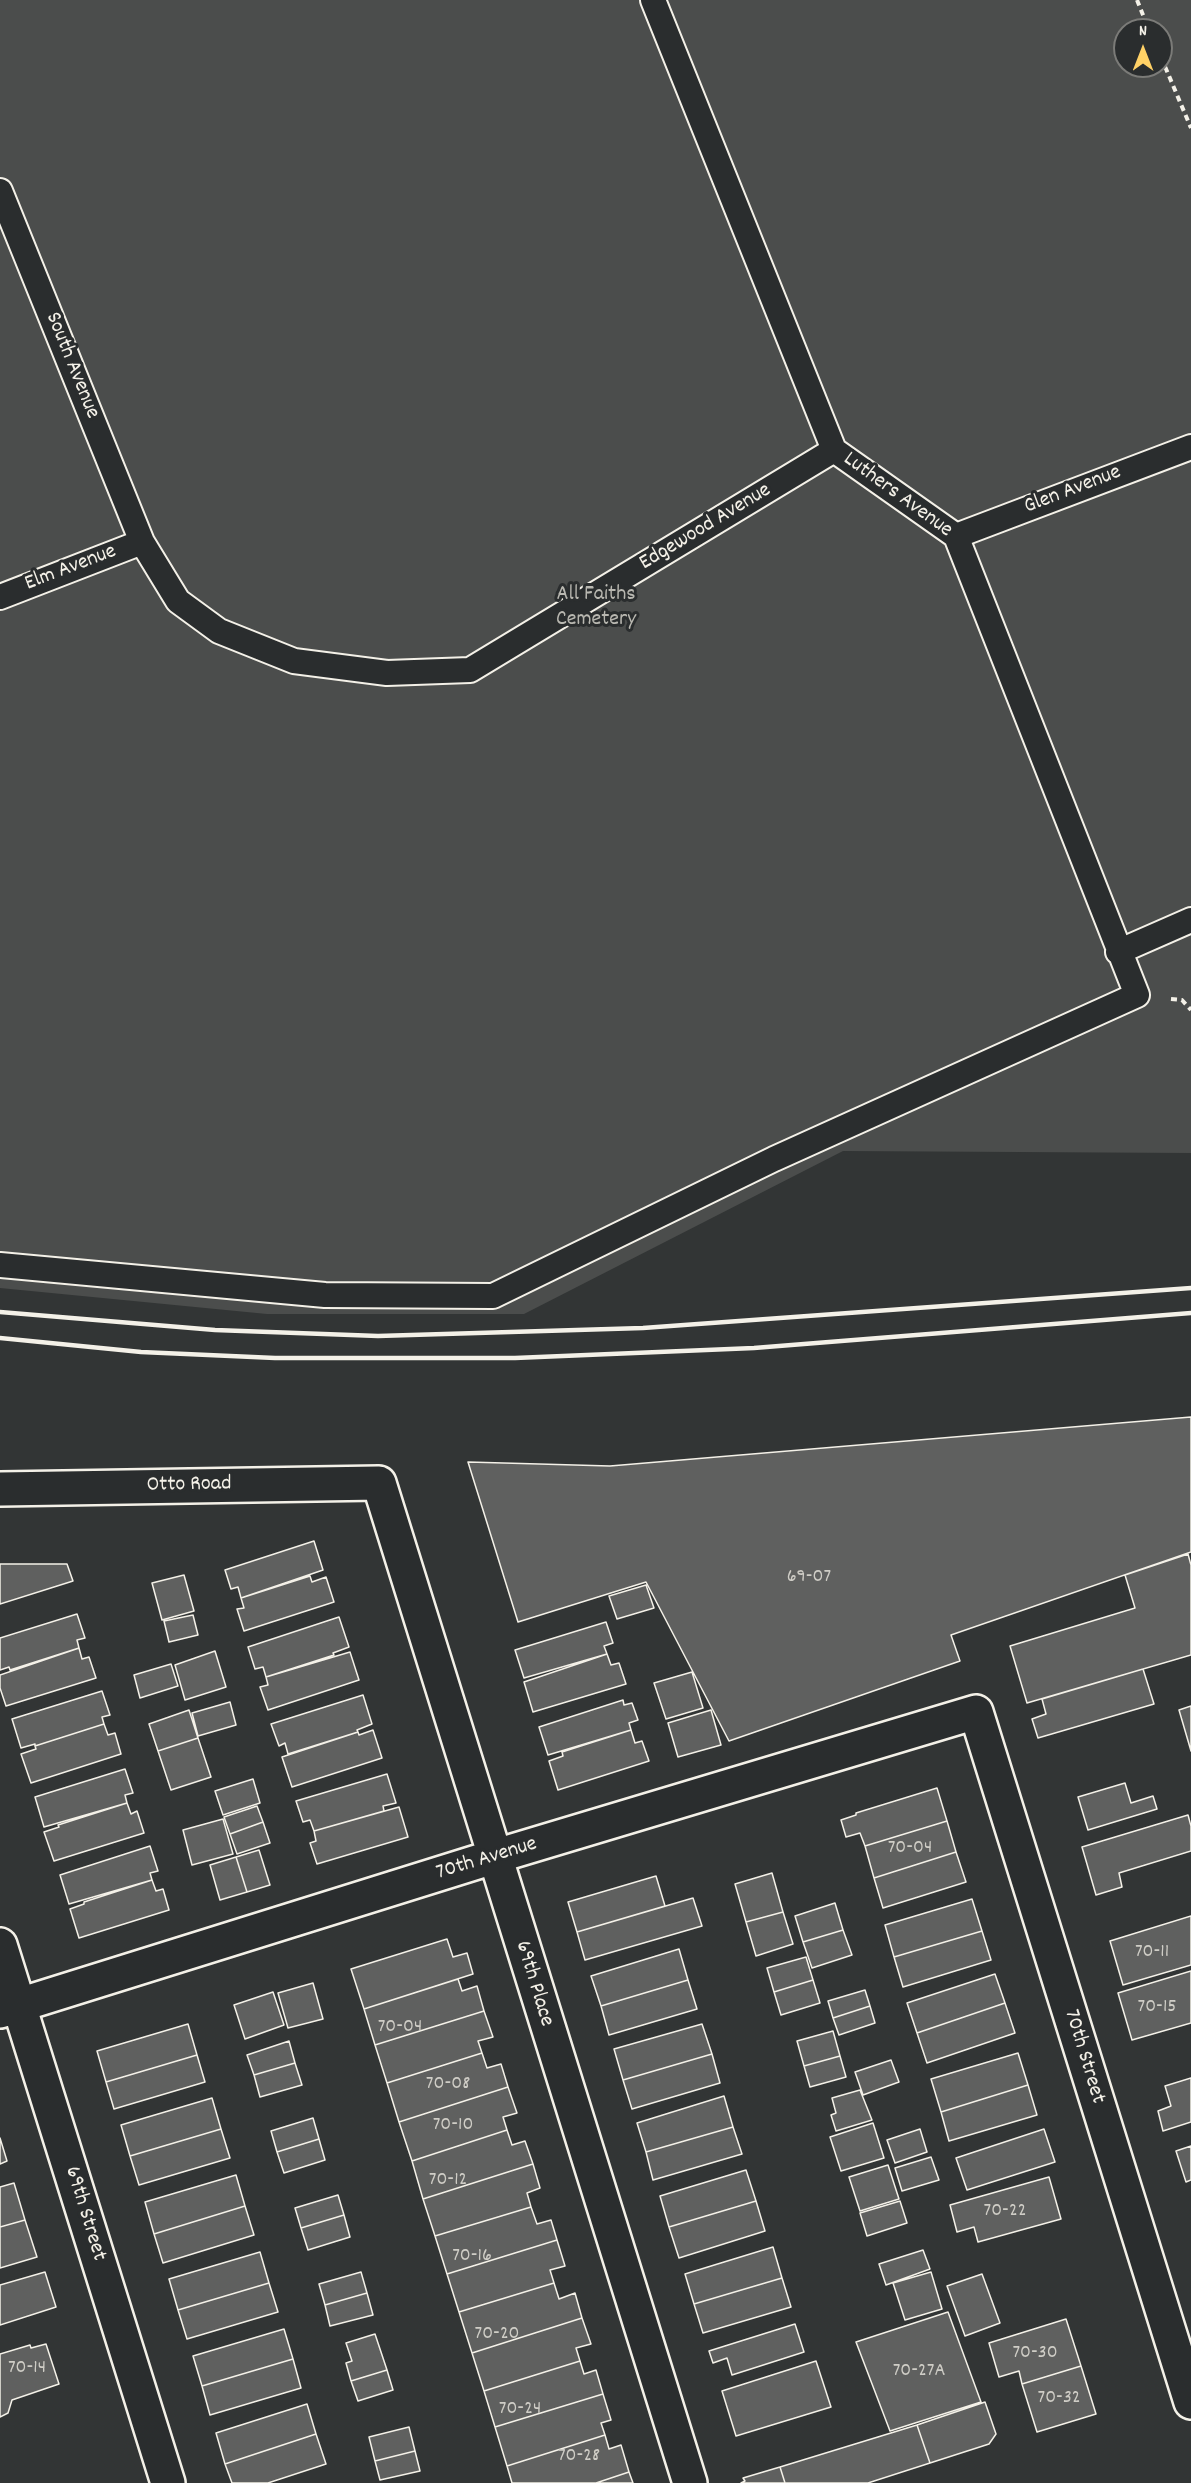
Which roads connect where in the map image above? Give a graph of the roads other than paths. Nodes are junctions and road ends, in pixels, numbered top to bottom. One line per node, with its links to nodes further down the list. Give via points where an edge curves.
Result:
1 (653, 0): 4 (lane, Luthers Avenue)
2 (0, 191): 6 (lane, South Avenue)
3 (1191, 447): 5 (lane, Glen Avenue)
4 (834, 450): 5 (lane, Luthers Avenue); 6 (lane, Edgewood Avenue, via 470,670 387,673 294,661 219,631 177,601)
5 (956, 536): 9 (lane, Luthers Avenue)
6 (142, 542): 7 (lane, Elm Avenue)
7 (0, 597)
8 (1191, 920): 9 (lane)
9 (1118, 952): 10 (lane, Luthers Avenue, via 1137,995 774,1159 493,1296 325,1295)
10 (0, 1265)
11 (379, 1483): 12 (street, Otto Road); 14 (street, 69th Place)
12 (0, 1489)
13 (976, 1712): 14 (street, 70th Avenue); 17 (street, 70th Street)
14 (493, 1857): 16 (street, 70th Avenue); 19 (street, 69th Place)
15 (0, 1945): 16 (street, 69th Street)
16 (10, 2008): 18 (street, 69th Street)
17 (1191, 2402)
18 (168, 2483)
19 (690, 2483)

